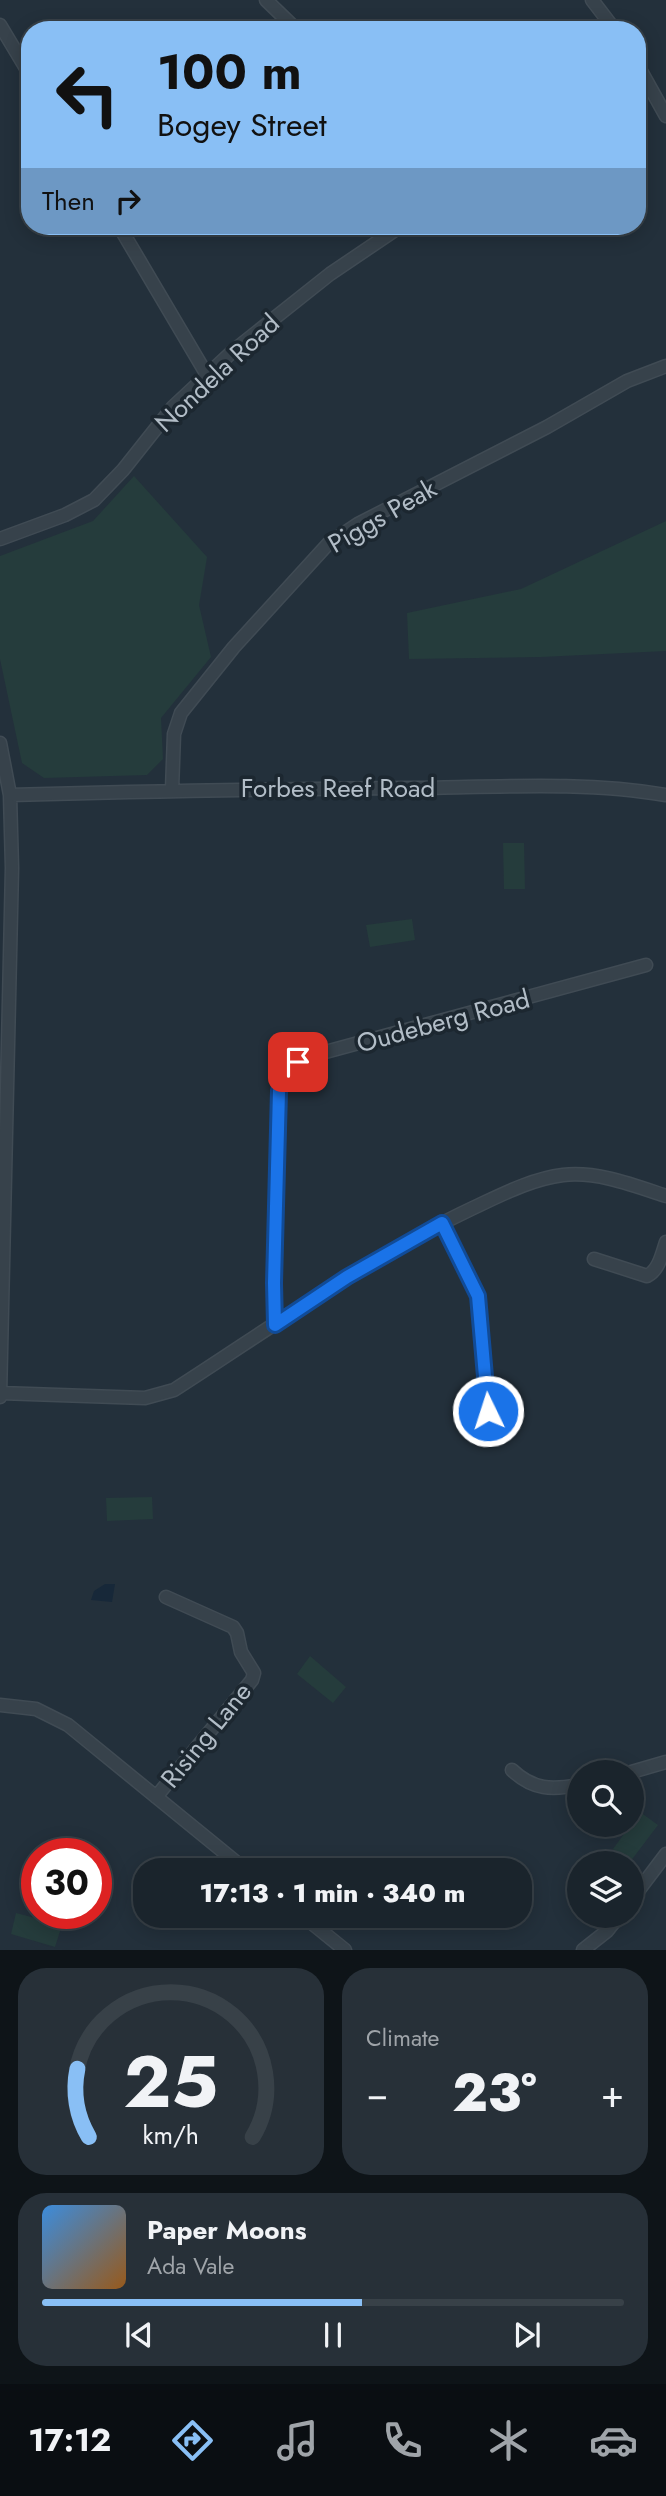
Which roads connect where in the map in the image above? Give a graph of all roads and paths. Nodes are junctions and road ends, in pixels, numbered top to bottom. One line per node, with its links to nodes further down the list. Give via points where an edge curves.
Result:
1 (266, 0): 3 (street)
2 (592, 0): 4 (street)
3 (288, 21)
4 (608, 21)
5 (0, 25): 6 (street)
6 (21, 60)
7 (646, 80): 8 (street)
8 (666, 116)
9 (124, 235): 12 (street)
10 (388, 235): 12 (street, Nondela Road, via 330,274)
11 (666, 366): 15 (street, Piggs Peak, via 628,381 328,544 181,713 174,734)
12 (207, 374): 13 (street, Nondela Road, via 94,500)
13 (0, 539)
14 (0, 743): 17 (street)
15 (172, 790): 16 (street, Forbes Reef Road, via 576,787); 17 (street, Forbes Reef Road)
16 (666, 794)
17 (10, 795): 19 (street)
18 (646, 965): 24 (street, Oudeberg Road, via 318,1054 289,1068 279,1091)
19 (5, 990): 25 (street)
20 (666, 1196): 21 (street, via 618,1180 563,1175 511,1190)
21 (442, 1223): 24 (street); 26 (street, via 478,1296)
22 (666, 1242): 23 (street, via 654,1272 647,1276)
23 (594, 1259)
24 (275, 1325): 25 (street, via 160,1396)
25 (0, 1395)
26 (488, 1411)
27 (166, 1597): 33 (street, Rising Lane, via 233,1627 241,1653 254,1673)
28 (0, 1704): 33 (street, via 53,1716)
29 (666, 1762): 30 (street)
30 (644, 1768)
31 (512, 1770): 32 (street, via 539,1788)
32 (567, 1787)
33 (156, 1797): 35 (street)
34 (666, 1854): 36 (street)
35 (231, 1858)
36 (644, 1883)
37 (318, 1928): 39 (street)
38 (609, 1928): 40 (street)
39 (345, 1950)
40 (583, 1950)

